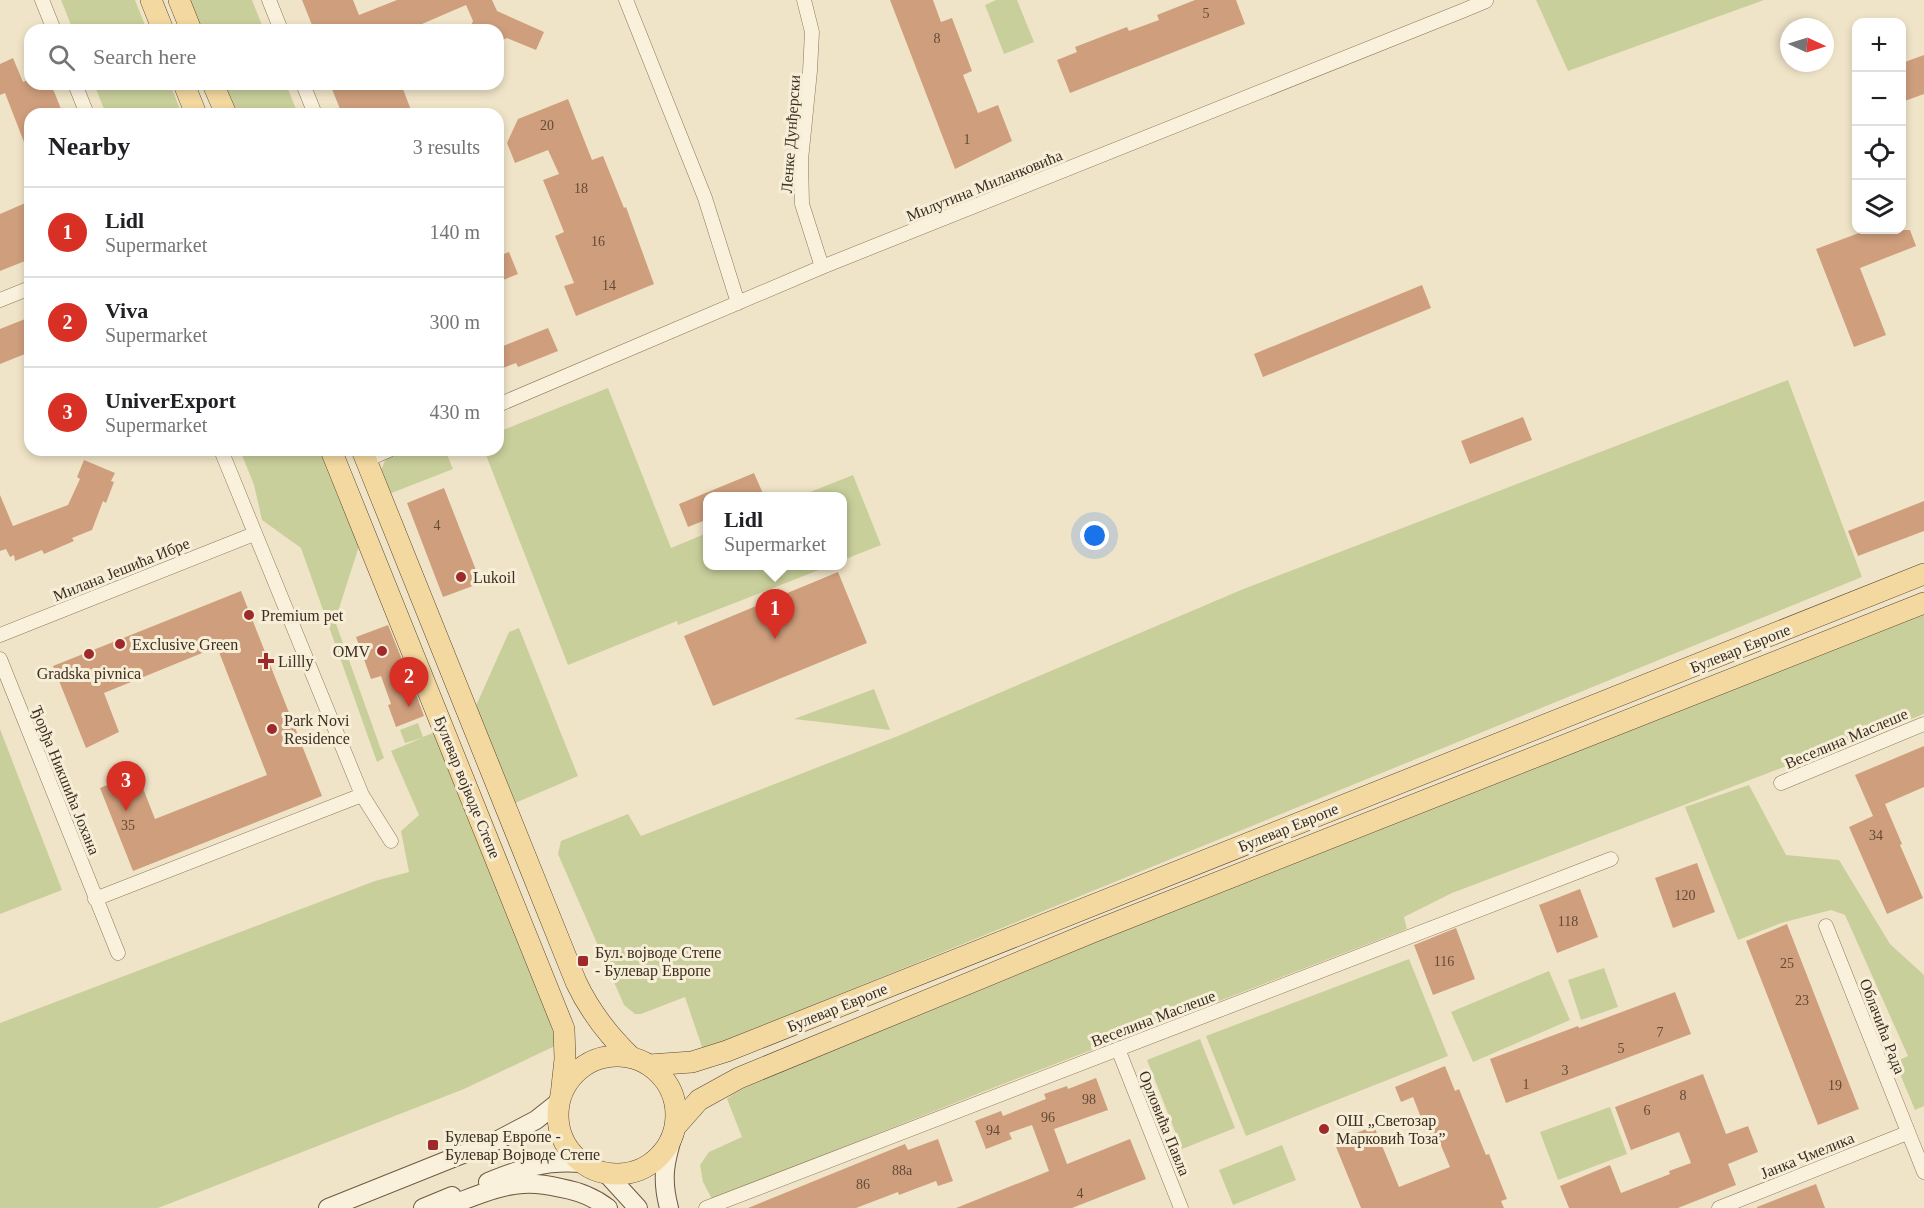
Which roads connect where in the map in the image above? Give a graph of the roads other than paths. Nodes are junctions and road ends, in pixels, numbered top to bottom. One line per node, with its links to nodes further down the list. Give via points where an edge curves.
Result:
1 (42, 0): 8 (street)
2 (151, 0): 9 (main road)
3 (179, 0): 10 (main road)
4 (269, 0): 11 (street)
5 (626, 0): 23 (street, via 705,198)
6 (804, 0): 20 (street, Ленке Дунђерски, via 812,32 801,160 802,204)
7 (1485, 1): 20 (street, Милутина Миланковића)
8 (52, 24)
9 (161, 24)
10 (189, 24)
11 (279, 24)
12 (77, 90): 16 (street)
13 (186, 90): 17 (main road)
14 (216, 90): 18 (main road)
15 (305, 90): 19 (street)
16 (85, 108)
17 (194, 108)
18 (223, 108)
19 (313, 108)
20 (822, 267): 23 (street, Милутина Миланковића)
21 (24, 290): 22 (street)
22 (0, 300)
23 (738, 303): 24 (street, Милутина Миланковића)
24 (504, 402)
25 (223, 456): 28 (street)
26 (334, 456): 43 (main road, Булевар војводе Степе, via 561,1021 565,1048)
27 (364, 456): 42 (main road, Булевар војводе Степе, via 576,982 612,1039)
28 (254, 534): 31 (street, Милана Јешића Ибре); 35 (street)
29 (1924, 574): 42 (main road, Булевар Европе, via 727,1050 692,1062)
30 (1924, 603): 44 (main road, Булевар Европе, via 1095,931 740,1078 699,1100)
31 (0, 635)
32 (0, 659): 38 (street, Ђорђа Никшића Јохана)
33 (1924, 724): 34 (street, Веселина Маслеше)
34 (1781, 783)
35 (362, 795): 36 (street); 38 (street)
36 (391, 841)
37 (1611, 859): 41 (street, Веселина Маслеше)
38 (95, 898): 40 (street, Ђорђа Никшића Јохана)
39 (1826, 926): 45 (street, Облачића Рада)
40 (117, 953)
41 (1118, 1049): 55 (street, Веселина Маслеше); 56 (street, Орловића Павла)
42 (640, 1061): 43 (main road, via 612,1056 585,1065 570,1079); 44 (main road, via 662,1076 672,1091)
43 (560, 1099): 46 (main road, via 558,1119 562,1136); 49 (main road, via 536,1120 498,1140)
44 (675, 1129): 48 (main road, via 664,1151 648,1166 628,1173); 54 (main road, via 664,1172)
45 (1907, 1133): 47 (street, Облачића Рада); 57 (street, Јанка Чмелика)
46 (582, 1163): 48 (main road); 50 (main road, via 551,1162 522,1169)
47 (1924, 1172)
48 (606, 1173): 53 (main road)
49 (328, 1208)
50 (423, 1208)
51 (442, 1208): 52 (main road, via 516,1185 540,1184 570,1189)
52 (608, 1208)
53 (638, 1208)
54 (669, 1208)
55 (706, 1208)
56 (1181, 1208)
57 (1719, 1208)

